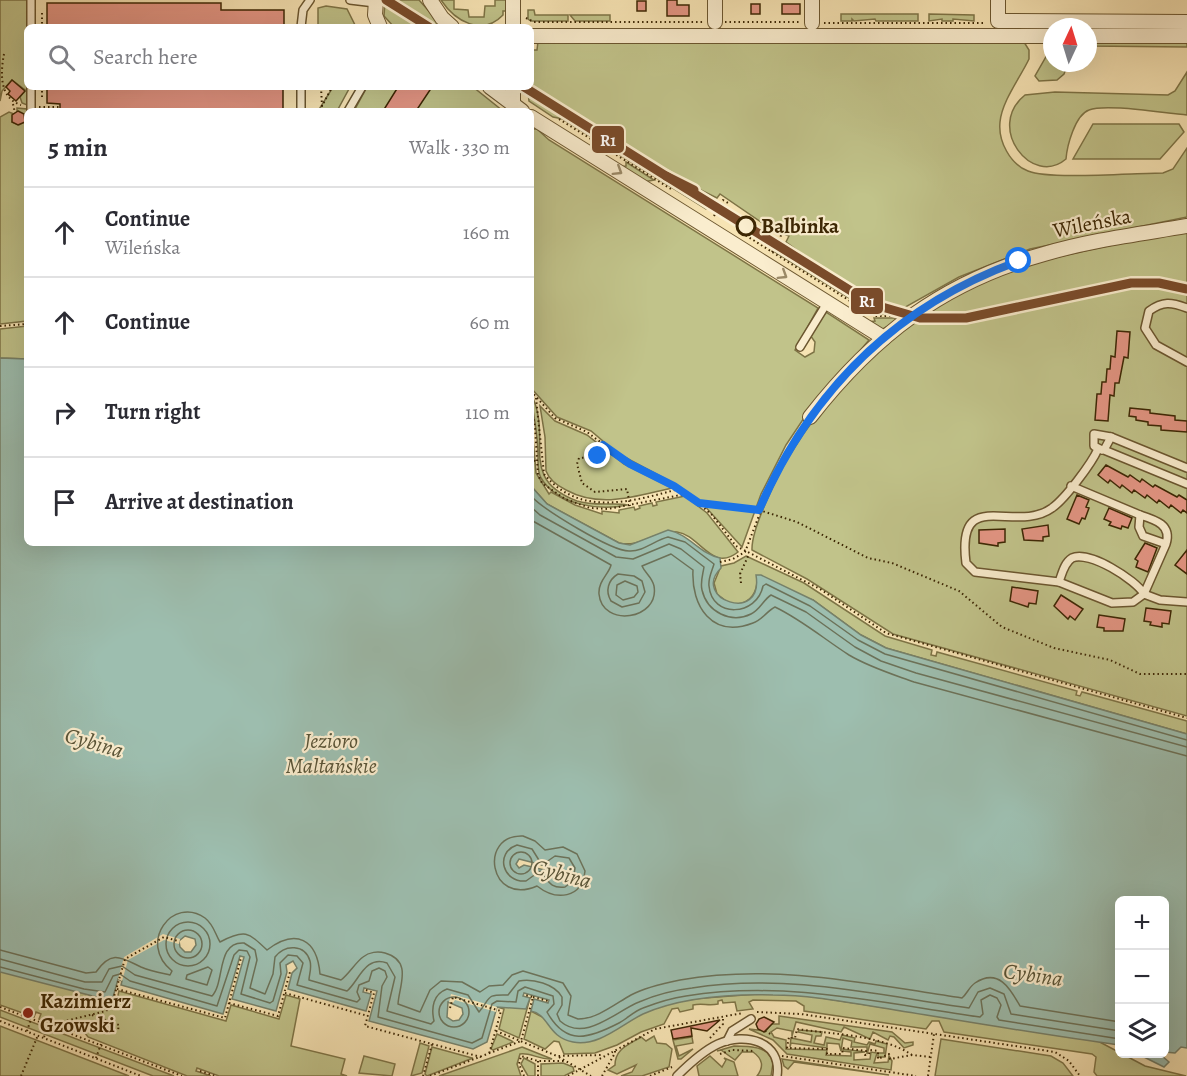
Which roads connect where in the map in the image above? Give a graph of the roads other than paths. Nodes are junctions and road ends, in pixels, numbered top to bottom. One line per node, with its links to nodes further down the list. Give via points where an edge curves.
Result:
1 (32, 0): 12 (lane)
2 (310, 0): 13 (lane, via 303,10)
3 (350, 0): 9 (lane)
4 (430, 0): 15 (street)
5 (513, 0): 16 (street)
6 (715, 0): 17 (street)
7 (812, 0): 18 (street)
8 (998, 0): 10 (street)
9 (376, 2): 14 (street)
10 (992, 22): 11 (street); 20 (lane)
11 (1187, 22)
12 (31, 24)
13 (301, 24)
14 (379, 24)
15 (449, 24)
16 (513, 24)
17 (715, 29): 18 (street); 19 (street)
18 (812, 29): 20 (street)
19 (534, 36)
20 (998, 36): 21 (street)
21 (1043, 36)
22 (1097, 36): 23 (street)
23 (1187, 36)
24 (30, 90): 29 (lane)
25 (302, 90): 30 (lane)
26 (360, 90): 31 (lane)
27 (494, 90): 32 (street)
28 (513, 90): 33 (street)
29 (25, 107)
30 (301, 108)
31 (350, 108)
32 (515, 108)
33 (516, 108)
34 (534, 119): 36 (street, one-way to 36)
35 (1187, 226): 38 (street, Wileńska, via 1060,249 999,268 928,305)
36 (827, 302): 38 (street); 39 (lane)
37 (1187, 308): 40 (lane, via 1167,302 1157,304 1149,311 1145,328 1156,345)
38 (884, 338): 41 (street, Wileńska, via 841,377)
39 (800, 347)
40 (1187, 362)
41 (810, 417)
42 (1111, 437): 43 (lane); 43 (lane, via 1094,434 1092,442); 44 (lane)
43 (1101, 450): 45 (lane); 46 (lane)
44 (1187, 468)
45 (1187, 484)
46 (1071, 486): 47 (lane); 49 (lane, via 1052,508 1031,514 976,518 966,530 965,558 971,570)
47 (1140, 515): 48 (lane, via 1140,532); 48 (lane, via 1163,524 1168,533)
48 (1166, 544): 50 (lane)
49 (1059, 582): 50 (lane, via 1105,602 1132,602); 50 (lane, via 1068,562 1088,557 1138,584)
50 (1144, 594): 51 (lane)
51 (1187, 602)
52 (751, 1019): 53 (lane, via 732,1031)
53 (727, 1041): 54 (lane, via 706,1052); 55 (lane, via 764,1044 775,1055)
54 (677, 1076)
55 (777, 1076)

